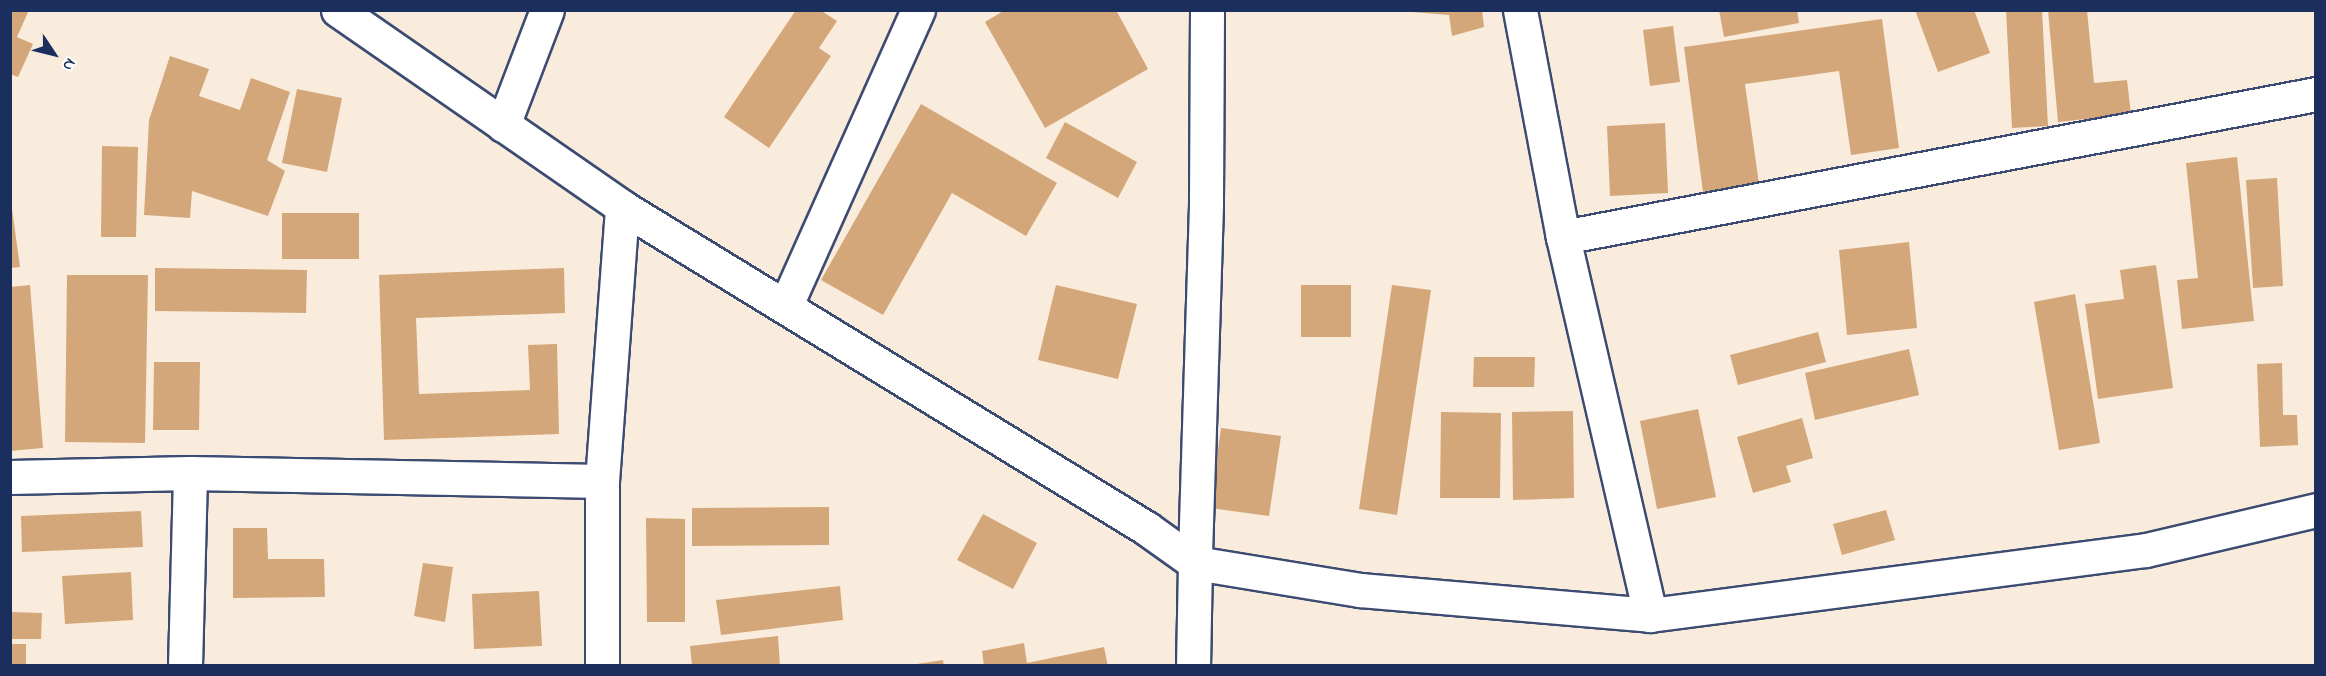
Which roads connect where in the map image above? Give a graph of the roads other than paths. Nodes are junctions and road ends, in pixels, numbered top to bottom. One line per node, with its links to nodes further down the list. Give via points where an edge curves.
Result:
1 (338, 10): 7 (street)
2 (547, 10): 7 (street)
3 (918, 10): 10 (street)
4 (1207, 10): 15 (street, via 1206,205)
5 (1520, 10): 9 (street)
6 (2316, 94): 9 (street)
7 (503, 125): 8 (street)
8 (622, 207): 10 (street); 13 (street)
9 (1563, 237): 16 (street)
10 (786, 305): 15 (street, via 1146,528)
11 (190, 473): 12 (street); 13 (street); 17 (street)
12 (10, 477)
13 (602, 481): 18 (street)
14 (2316, 510): 16 (street, via 2146,550)
15 (1195, 563): 16 (street, via 1360,590); 19 (street)
16 (1650, 615)
17 (185, 666)
18 (602, 666)
19 (1193, 666)

